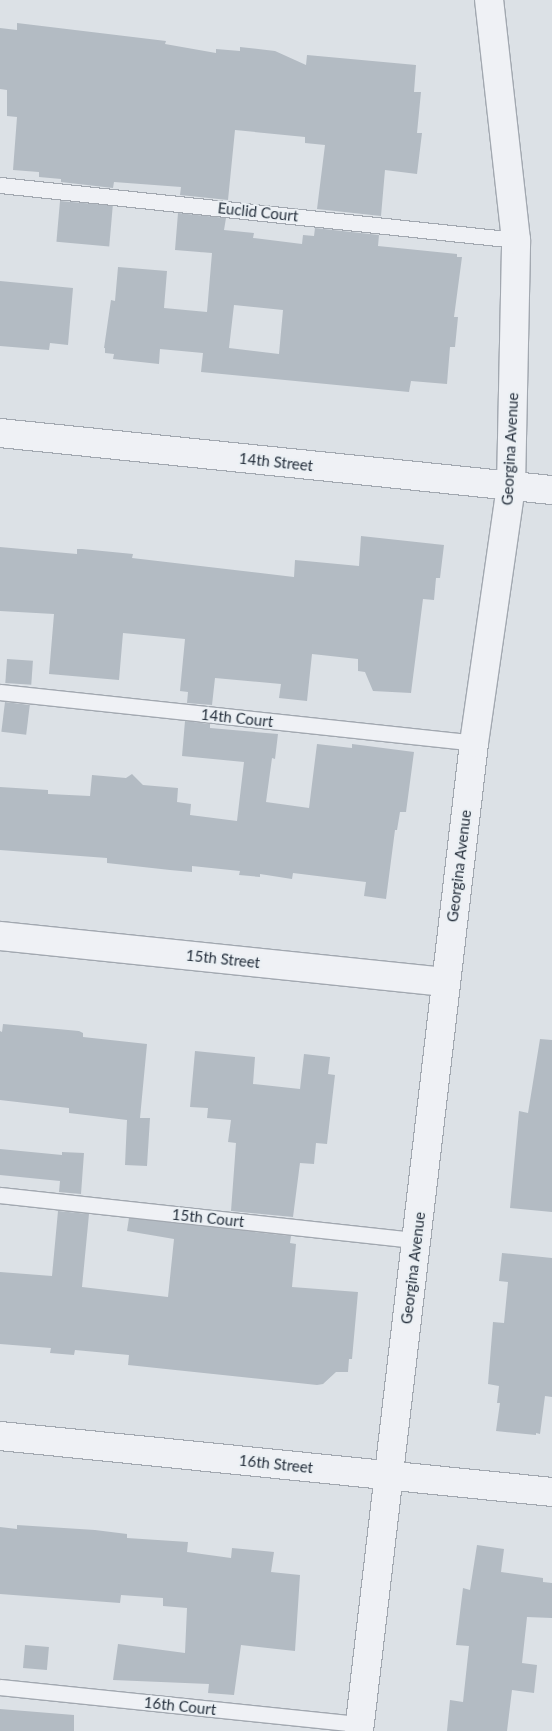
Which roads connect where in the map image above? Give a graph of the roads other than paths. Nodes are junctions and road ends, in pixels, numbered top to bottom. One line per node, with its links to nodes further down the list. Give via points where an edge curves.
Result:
1 (489, 0): 3 (street, Georgina Avenue)
2 (0, 185): 3 (lane, Euclid Court)
3 (516, 240): 5 (street, Georgina Avenue)
4 (0, 433): 5 (street, 14th Street)
5 (511, 486): 6 (street, 14th Street); 8 (street, Georgina Avenue)
6 (552, 490)
7 (0, 692): 8 (lane, 14th Court)
8 (474, 743): 10 (street, Georgina Avenue)
9 (0, 936): 10 (street, 15th Street)
10 (446, 982): 12 (street, Georgina Avenue)
11 (0, 1195): 12 (lane, 15th Court)
12 (416, 1240): 14 (street, Georgina Avenue)
13 (0, 1436): 14 (street, 16th Street)
14 (389, 1475): 15 (street, 16th Street); 17 (street, Georgina Avenue)
15 (552, 1492)
16 (0, 1688): 17 (lane, 16th Court)
17 (360, 1728)

